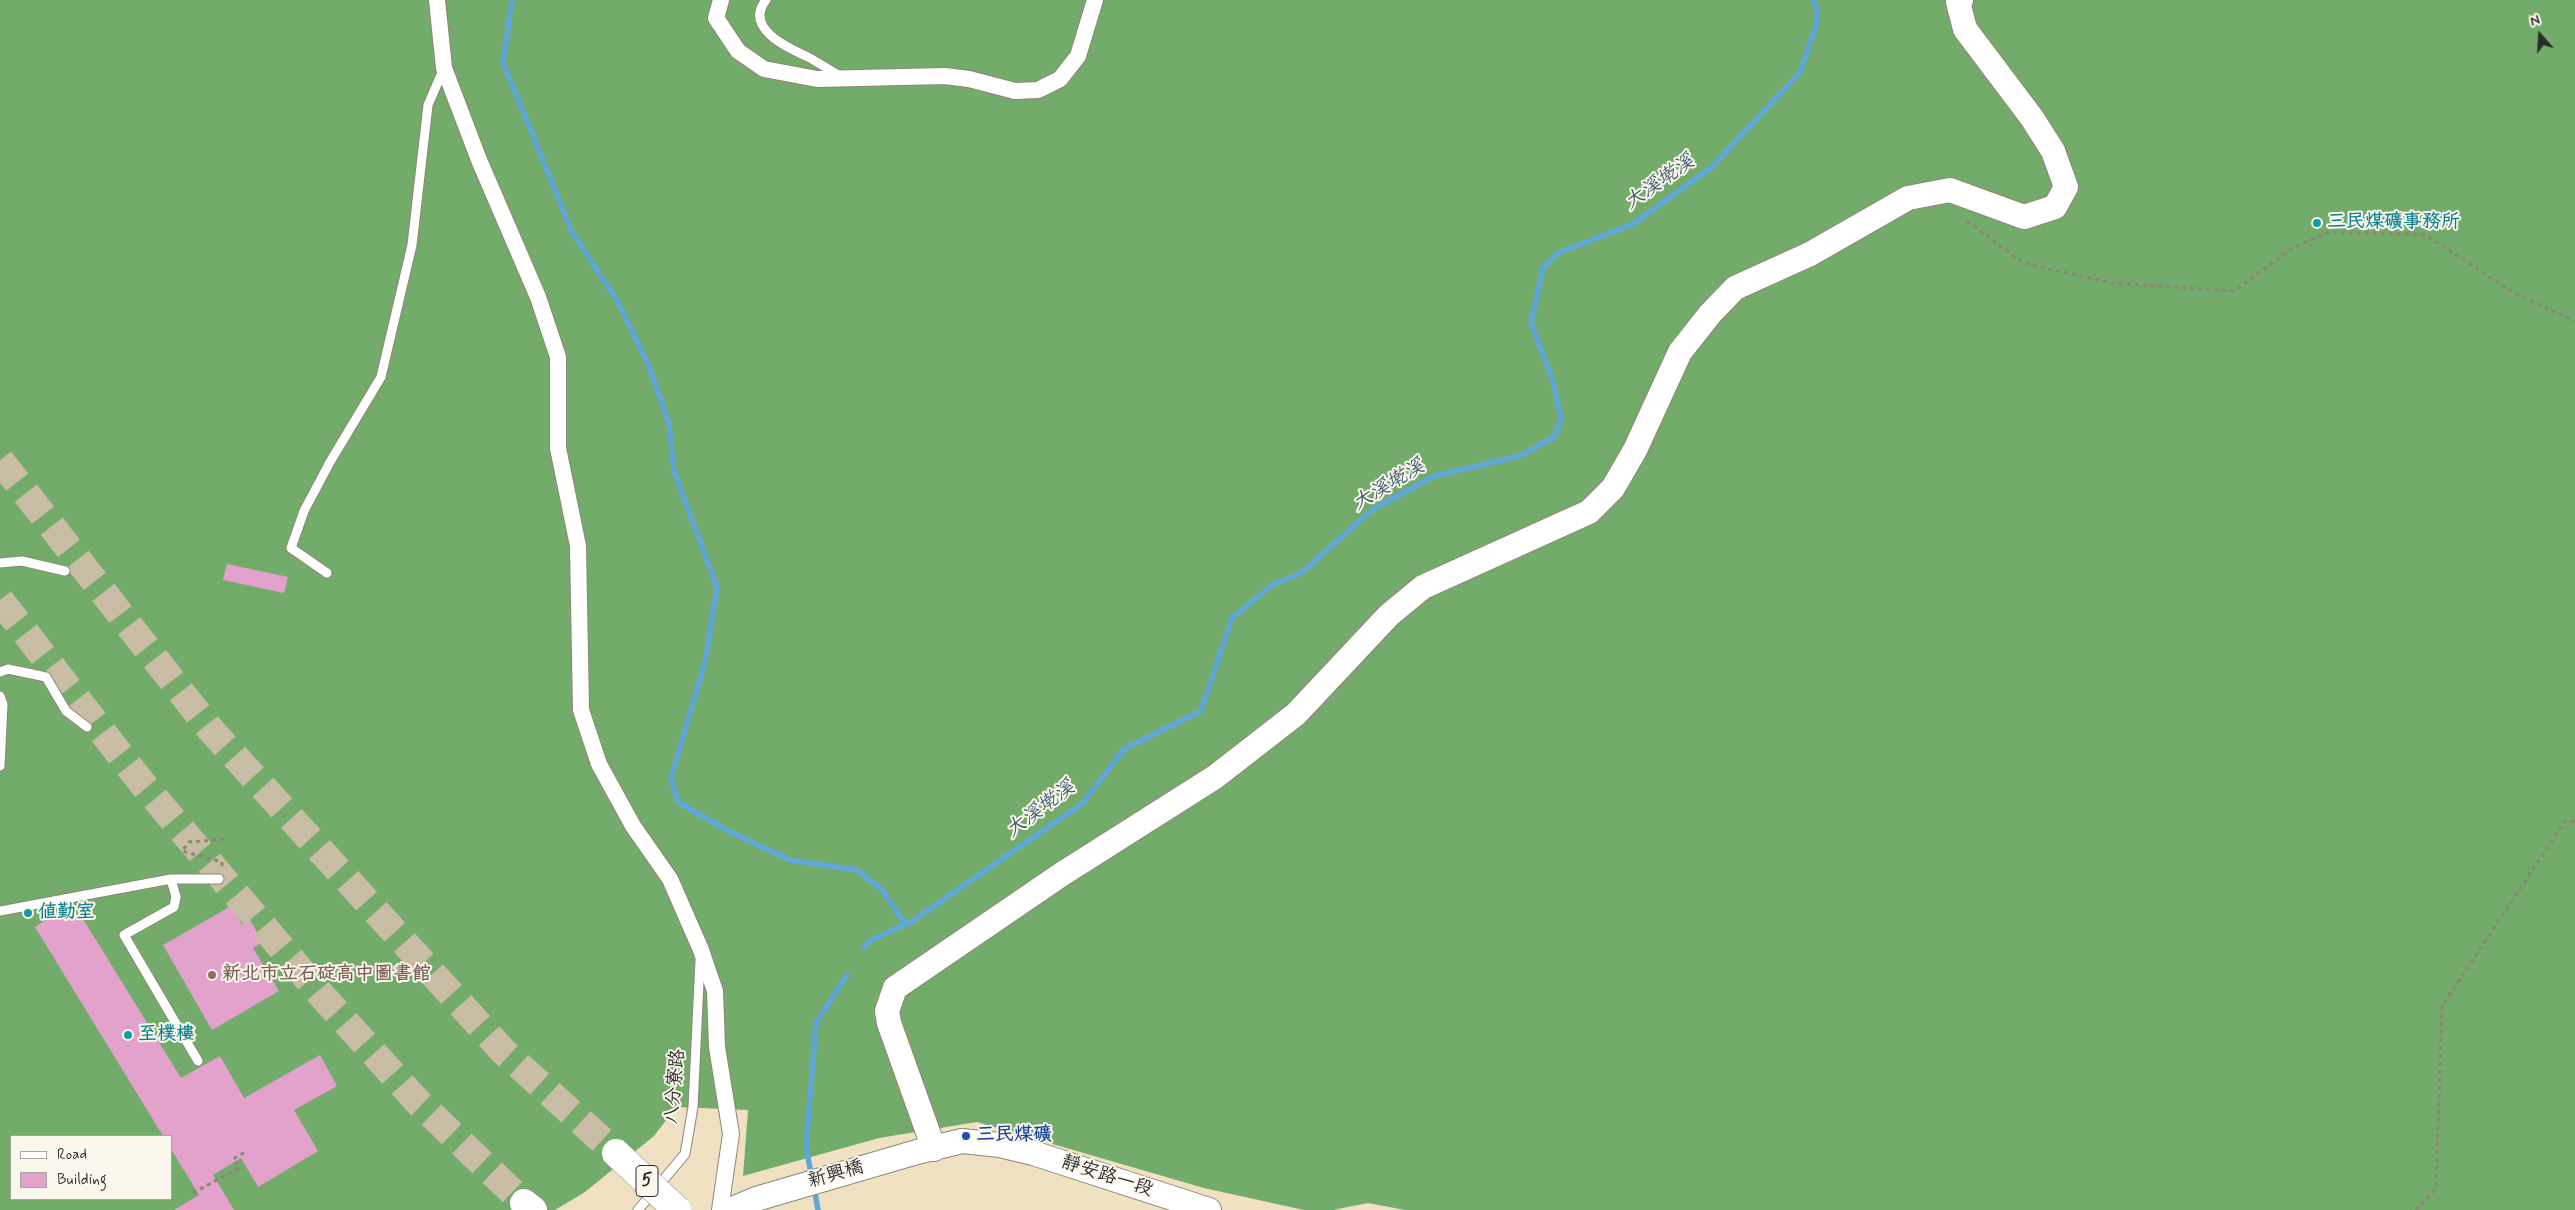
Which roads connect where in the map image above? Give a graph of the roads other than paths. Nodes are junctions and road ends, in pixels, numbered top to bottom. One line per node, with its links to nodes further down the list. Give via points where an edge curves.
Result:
1 (437, 0): 6 (street)
2 (721, 0): 7 (street, via 716,18 738,51 764,69 817,80)
3 (766, 0): 7 (lane, via 760,12 770,36)
4 (1095, 0): 7 (street, via 1078,56 1060,78 1038,90 1015,91 945,76)
5 (1961, 0): 20 (street, via 1958,2 1965,29 2032,118 2053,152 2066,187 2055,208 2024,217 1950,190 1908,198 1810,254 1735,288 1680,352 1635,450 1613,488 1589,512 1423,586 1389,615 1296,714 1215,777 1062,874 895,988 887,1011 889,1023)
6 (444, 68): 10 (lane, via 428,106 412,245 381,377 308,502 292,548); 18 (street, via 479,160 538,296 558,357 558,448 578,546 581,710 599,764 633,826 670,880)
7 (845, 78)
8 (0, 563): 9 (lane, via 22,561)
9 (65, 571)
10 (327, 572)
11 (0, 672): 13 (lane, via 8,669 46,677 66,711)
12 (0, 696): 14 (lane)
13 (87, 727)
14 (0, 766)
15 (219, 878): 16 (lane)
16 (171, 879): 17 (lane); 19 (lane, via 176,897 174,907 124,935)
17 (0, 911)
18 (701, 950): 22 (lane, 八分寮路, via 692,1107 685,1154); 24 (street, via 715,991 718,1047 731,1134)
19 (198, 1061)
20 (925, 1150): 25 (street, 新興橋, via 756,1199); 26 (street, 靜安路一段, via 962,1141 1000,1144)
21 (616, 1153): 23 (highway, 5, bridge)
22 (638, 1210)
23 (677, 1210)
24 (720, 1210)
25 (730, 1210)
26 (1209, 1210)

